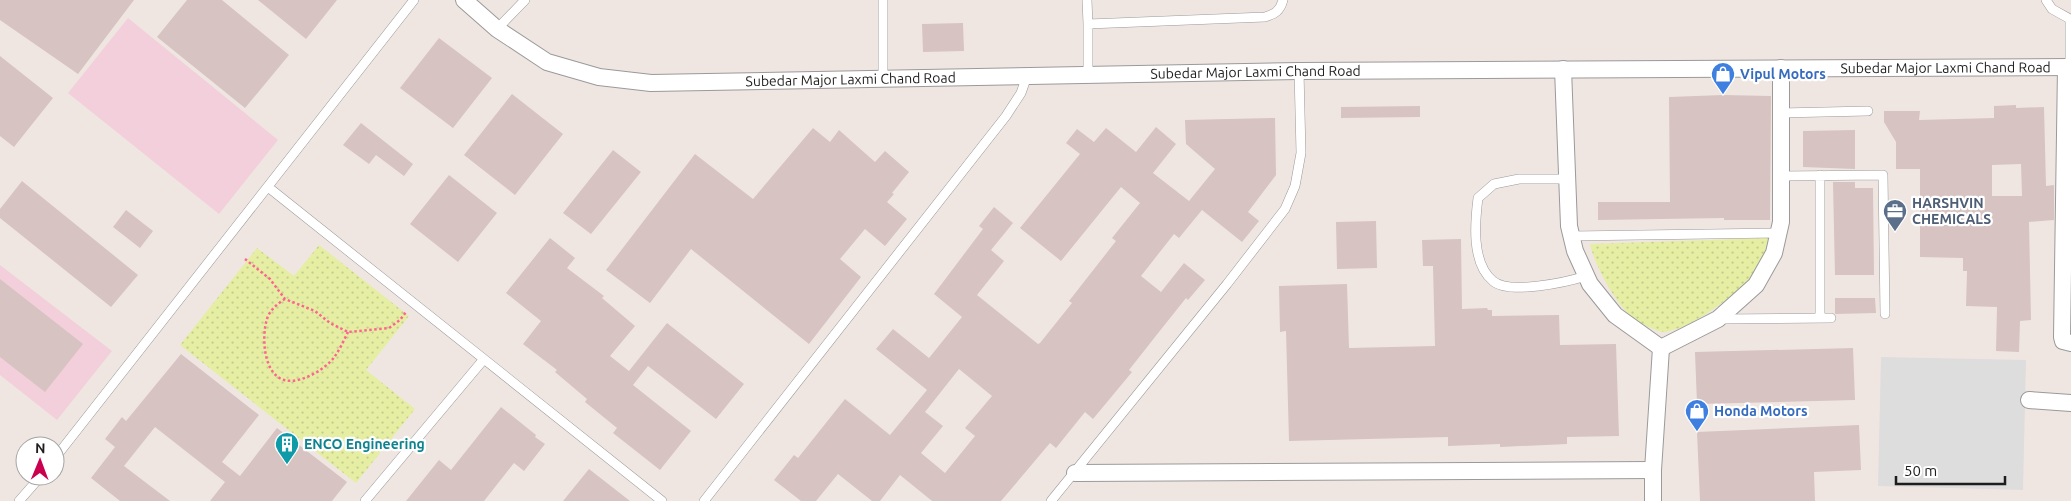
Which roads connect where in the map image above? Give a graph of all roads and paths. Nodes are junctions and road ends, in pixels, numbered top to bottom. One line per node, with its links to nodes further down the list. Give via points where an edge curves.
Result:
1 (414, 0): 23 (lane)
2 (464, 0): 10 (street, Subedar Major Laxmi Chand Road)
3 (525, 0): 10 (lane)
4 (883, 0): 17 (lane)
5 (1087, 0): 9 (lane)
6 (1283, 0): 9 (lane, via 1281,8 1265,17)
7 (2046, 0): 8 (lane, via 2052,9)
8 (2071, 19): 11 (lane)
9 (1088, 24): 15 (lane)
10 (497, 29): 17 (street, Subedar Major Laxmi Chand Road, via 547,62 599,77 651,83)
11 (2069, 67): 12 (street, Subedar Major Laxmi Chand Road); 35 (street, via 2062,337 2063,341)
12 (1781, 68): 13 (street, Subedar Major Laxmi Chand Road); 19 (street)
13 (1563, 69): 14 (street, Subedar Major Laxmi Chand Road); 22 (street)
14 (1299, 71): 15 (street, Subedar Major Laxmi Chand Road); 42 (lane, via 1301,153 1295,186 1285,209)
15 (1088, 74): 16 (street, Subedar Major Laxmi Chand Road)
16 (1027, 76): 17 (street, Subedar Major Laxmi Chand Road); 47 (lane, via 1021,93 1006,116)
17 (883, 78)
18 (1868, 111): 19 (lane)
19 (1781, 113): 20 (street)
20 (1781, 176): 21 (lane); 24 (street)
21 (1820, 176): 30 (lane, via 1883,175); 31 (lane)
22 (1568, 178): 25 (street); 27 (lane, via 1519,179 1494,184 1478,198 1474,227 1478,252 1483,270 1494,282 1506,286 1553,284)
23 (268, 188): 29 (lane); 40 (lane)
24 (1778, 233): 25 (lane); 33 (street, via 1774,253 1756,286)
25 (1572, 236): 27 (street)
26 (245, 259): 28 (path, via 270,279)
27 (1586, 276): 36 (street, via 1615,315)
28 (284, 299): 34 (path, via 314,311); 34 (path, via 267,318 265,338 267,362 278,378 293,382 317,373 335,358)
29 (413, 303): 34 (path, via 389,328); 37 (lane)
30 (1885, 314)
31 (1820, 318): 32 (lane); 33 (lane)
32 (1831, 318)
33 (1718, 319): 36 (street)
34 (348, 332)
35 (2071, 343)
36 (1662, 348): 41 (street)
37 (484, 359): 45 (lane); 46 (lane)
38 (2029, 400): 39 (street)
39 (2071, 404)
40 (65, 445)
41 (1653, 470): 42 (street); 49 (street)
42 (1075, 473): 48 (lane)
43 (33, 486): 44 (lane)
44 (20, 501)
45 (364, 501)
46 (662, 501)
47 (704, 501)
48 (1051, 501)
49 (1653, 501)

